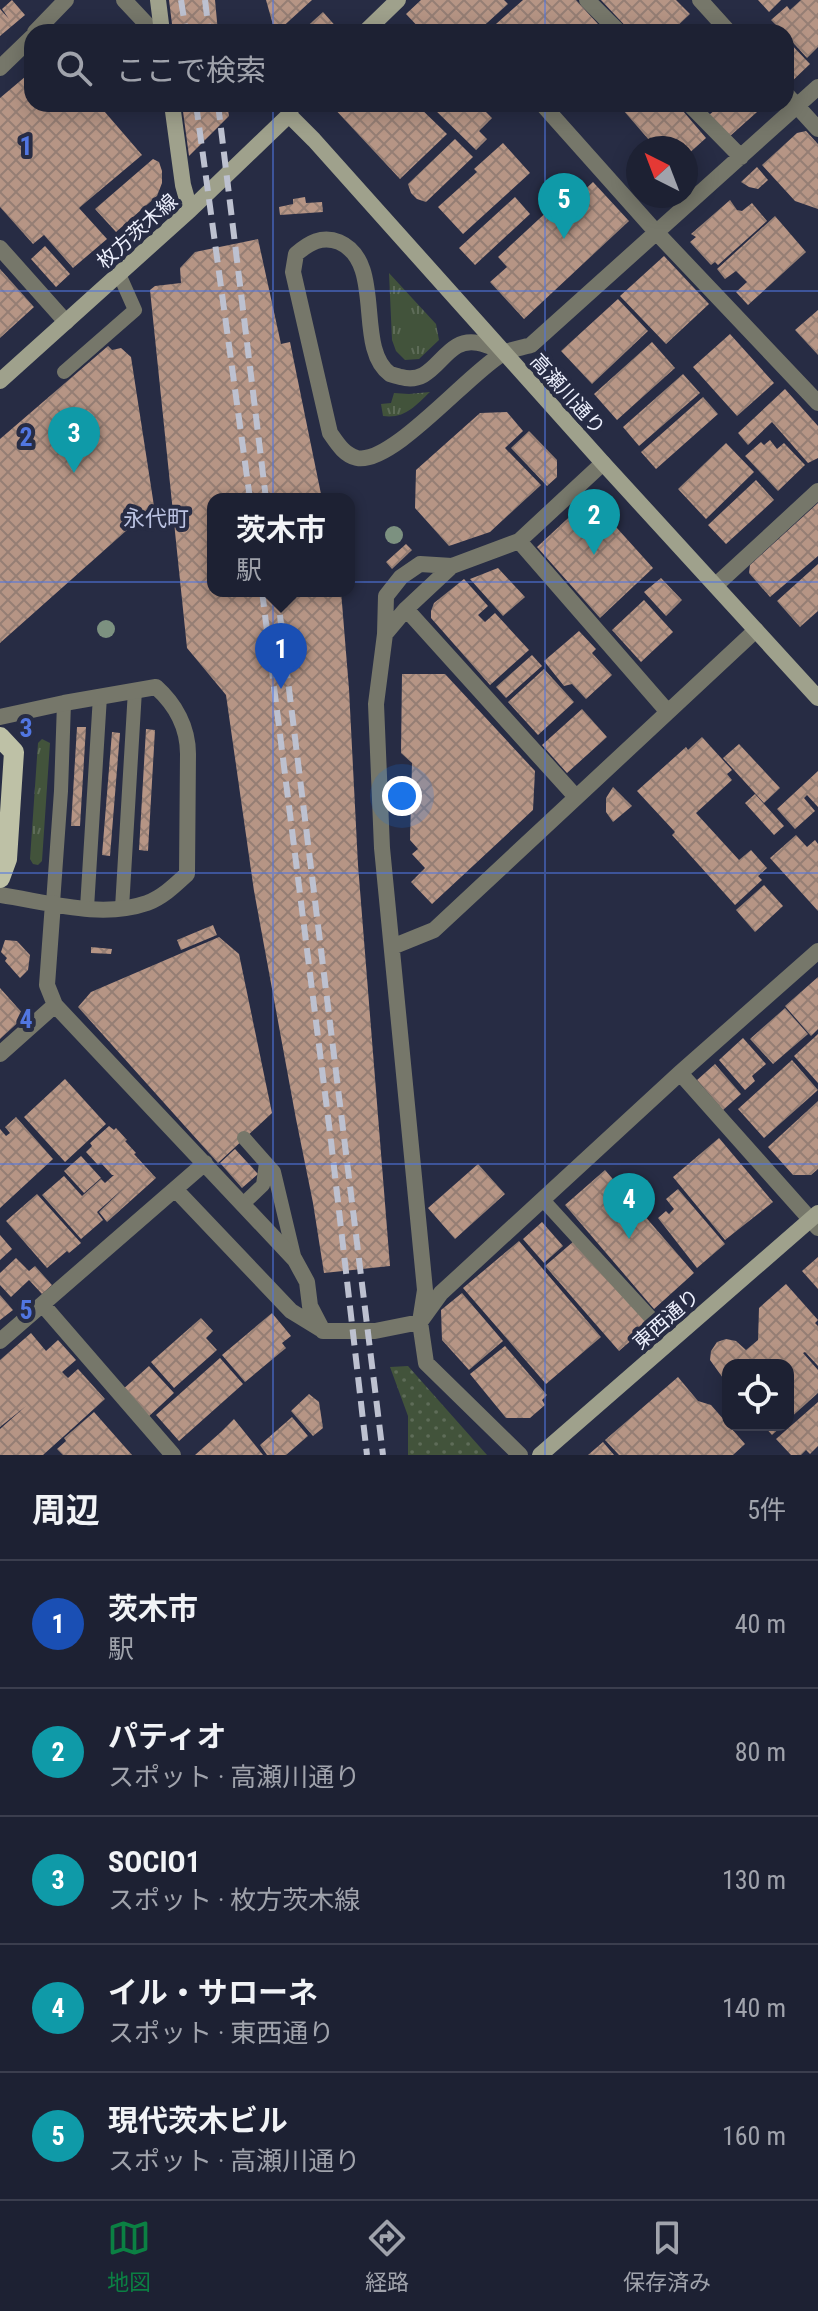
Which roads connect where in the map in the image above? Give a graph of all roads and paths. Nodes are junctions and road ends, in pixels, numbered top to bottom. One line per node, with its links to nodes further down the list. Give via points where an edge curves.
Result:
1 (66, 0): 7 (street)
2 (124, 0): 8 (street)
3 (158, 0): 9 (street)
4 (398, 0): 10 (street)
5 (587, 0): 11 (street)
6 (700, 0): 12 (street)
7 (43, 24)
8 (146, 24)
9 (161, 24)
10 (375, 24)
11 (611, 24)
12 (722, 24)
13 (24, 45): 14 (street)
14 (0, 68)
15 (818, 87): 16 (street)
16 (794, 99)
17 (794, 102): 24 (street)
18 (173, 112): 26 (street)
19 (289, 112): 26 (street, 枚方茨木線)
20 (293, 112): 31 (street, 高瀬川通り)
21 (549, 112): 27 (street)
22 (697, 112): 25 (street)
23 (781, 112): 25 (street)
24 (818, 129)
25 (741, 157): 27 (street)
26 (190, 210): 29 (street, 枚方茨木線)
27 (657, 233): 31 (street, via 531,345); 34 (street)
28 (0, 248): 30 (street)
29 (119, 274): 30 (street, 枚方茨木線); 32 (lane, via 135,310)
30 (66, 322): 33 (street, 枚方茨木線)
31 (504, 352): 31 (street, via 398,443 377,456 358,458 342,450 330,433 293,272 296,254 310,242 330,238 348,246 362,263 375,355 390,374 410,380 432,370 458,345 479,342); 35 (street, 高瀬川通り)
32 (64, 372)
33 (0, 381)
34 (818, 403)
35 (603, 463): 37 (street); 39 (street, 高瀬川通り)
36 (818, 491): 39 (street)
37 (519, 541): 38 (street); 47 (street)
38 (452, 566): 40 (street); 42 (street, via 420,564 401,577 386,596)
39 (716, 585): 41 (street, 高瀬川通り)
40 (406, 609): 42 (street); 50 (street)
41 (756, 630): 45 (street, 高瀬川通り); 47 (street)
42 (385, 634): 56 (street, via 376,704)
43 (135, 690): 44 (street); 55 (lane); 55 (street, via 156,687 178,714 188,741 187,874 147,903)
44 (100, 696): 46 (street); 54 (lane)
45 (818, 698)
46 (64, 703): 48 (street); 53 (lane)
47 (667, 711): 50 (street)
48 (0, 717)
49 (0, 737): 51 (main road, via 14,752 7,859)
50 (576, 797): 56 (street, via 434,930)
51 (0, 878)
52 (0, 895): 53 (street)
53 (53, 903): 54 (street); 58 (street, via 47,985)
54 (87, 908): 55 (street)
55 (122, 908)
56 (392, 947): 71 (street, via 425,1290)
57 (818, 951): 60 (street)
58 (55, 1005): 59 (street); 62 (street)
59 (0, 1054)
60 (680, 1073): 65 (street); 67 (street)
61 (244, 1138): 63 (lane)
62 (205, 1163): 64 (street); 66 (street)
63 (266, 1163): 66 (lane, via 263,1185); 68 (lane, via 274,1172)
64 (175, 1189): 69 (street); 72 (street, via 291,1311)
65 (543, 1200): 70 (lane); 71 (street, via 441,1293)
66 (243, 1204): 68 (street)
67 (815, 1220): 76 (street, 東西通り)
68 (295, 1260): 72 (street)
69 (43, 1305): 73 (street); 74 (street)
70 (652, 1319)
71 (420, 1322): 72 (street, via 375,1331); 75 (street, via 426,1363)
72 (323, 1331)
73 (0, 1341)
74 (173, 1455)
75 (520, 1455)
76 (540, 1455)

